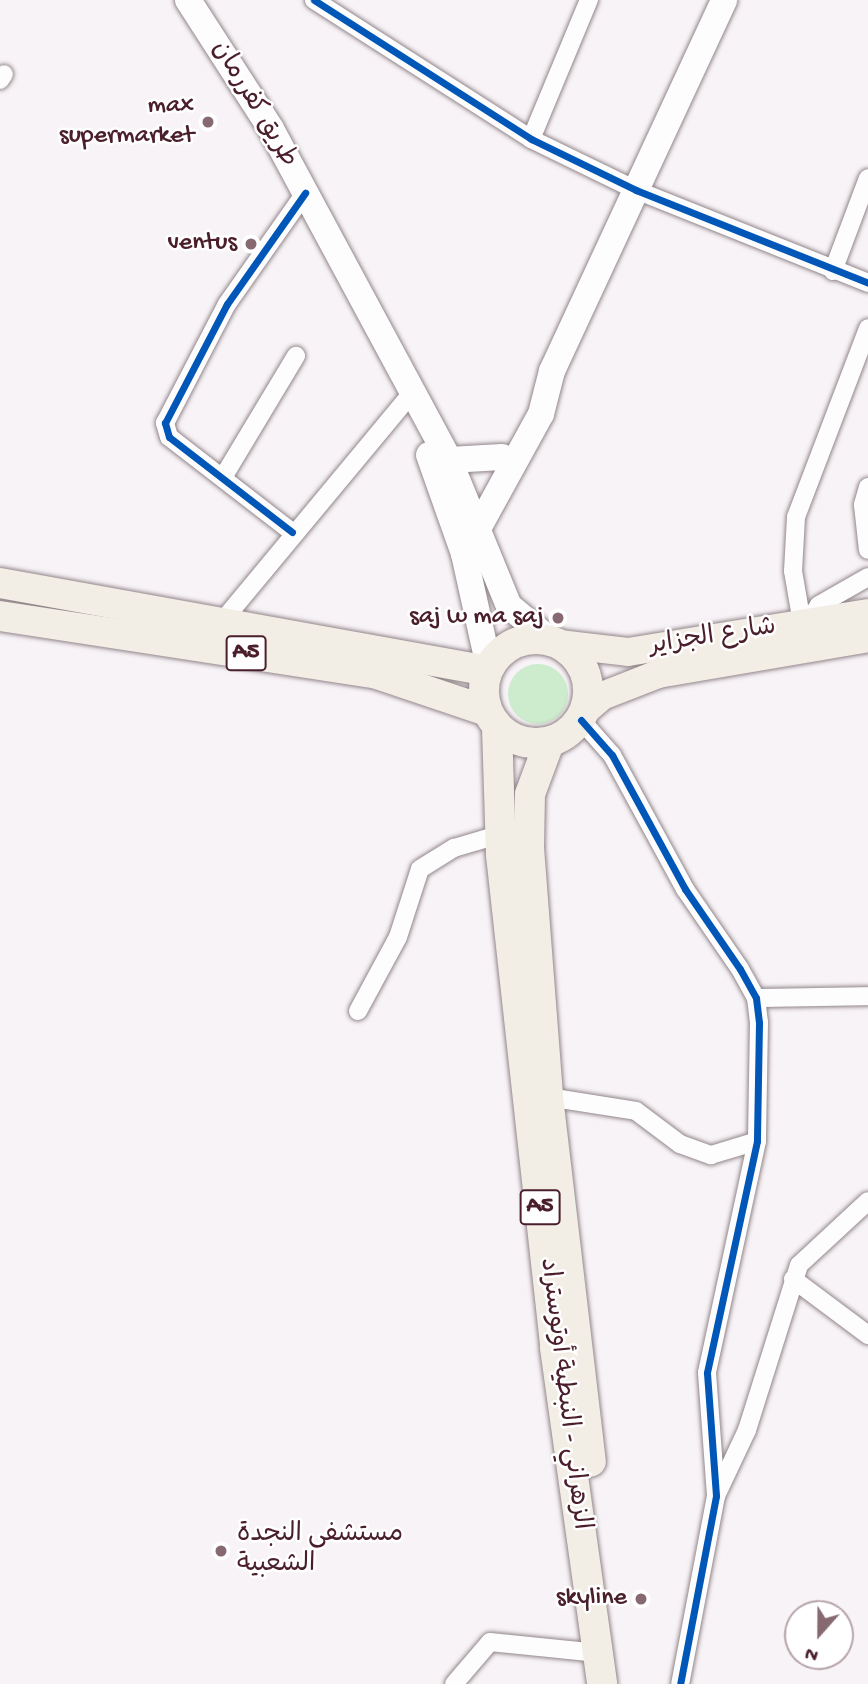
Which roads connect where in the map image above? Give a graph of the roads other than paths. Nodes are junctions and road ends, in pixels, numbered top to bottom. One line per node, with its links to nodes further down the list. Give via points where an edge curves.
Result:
1 (188, 0): 8 (main road, طريق كفررمان)
2 (314, 0): 5 (street)
3 (589, 0): 5 (street)
4 (724, 0): 7 (main road)
5 (531, 139): 7 (street)
6 (868, 178): 9 (street)
7 (636, 190): 9 (street); 13 (main road)
8 (306, 193): 14 (main road, طريق كفررمان); 17 (street, via 228,304 165,423 169,437)
9 (833, 271): 10 (street)
10 (868, 283)
11 (868, 328): 27 (street, via 796,517 793,571)
12 (296, 356): 17 (street)
13 (552, 371): 15 (main road); 19 (main road, via 541,414)
14 (407, 397): 16 (main road); 20 (street); 21 (main road)
15 (502, 457): 16 (main road); 19 (main road)
16 (449, 460): 19 (main road)
17 (225, 474): 20 (street)
18 (868, 487): 22 (street, via 863,505)
19 (477, 520): 21 (main road); 30 (main road, via 509,606)
20 (292, 532): 28 (street)
21 (459, 542): 31 (main road)
22 (868, 550)
23 (868, 577): 27 (street, via 818,605)
24 (0, 583): 28 (highway, A5)
25 (868, 613): 27 (main road, شارع الجزاير)
26 (0, 616): 33 (highway, A5, via 377,674)
27 (805, 622): 30 (main road, شارع الجزاير, via 628,652)
28 (220, 624): 31 (highway, A5)
29 (868, 638): 32 (main road, شارع الجزاير, via 658,674 602,696)
30 (554, 642): 31 (highway, via 526,639 505,649); 32 (highway, via 585,671)
31 (488, 669): 33 (highway, A5)
32 (583, 715): 34 (highway); 37 (street, via 612,755 685,889)
33 (492, 719): 34 (highway, A5, via 512,738); 35 (highway, الزهراني - النبطية أوتوستراد / A5)
34 (549, 743): 39 (highway, الزهراني - النبطية أوتوستراد / A5, via 530,794 529,848)
35 (500, 834): 38 (street, via 454,848 420,869 398,937); 45 (highway, الزهراني - النبطية أوتوستراد / A5, via 555,1348)
36 (868, 996): 37 (street)
37 (756, 998): 40 (street, via 762,1094)
38 (358, 1011)
39 (548, 1097): 40 (street, via 636,1111 680,1143 711,1155); 48 (highway, الزهراني - النبطية أوتوستراد / A5)
40 (757, 1141): 44 (street, via 707,1373)
41 (868, 1201): 42 (street, via 799,1265)
42 (793, 1279): 43 (street); 44 (street, via 747,1430)
43 (868, 1335)
44 (716, 1496): 49 (street)
45 (598, 1653): 46 (street, via 490,1642); 47 (highway, الزهراني - النبطية أوتوستراد / A5)
46 (454, 1684)
47 (602, 1684)
48 (616, 1684)
49 (680, 1684)

